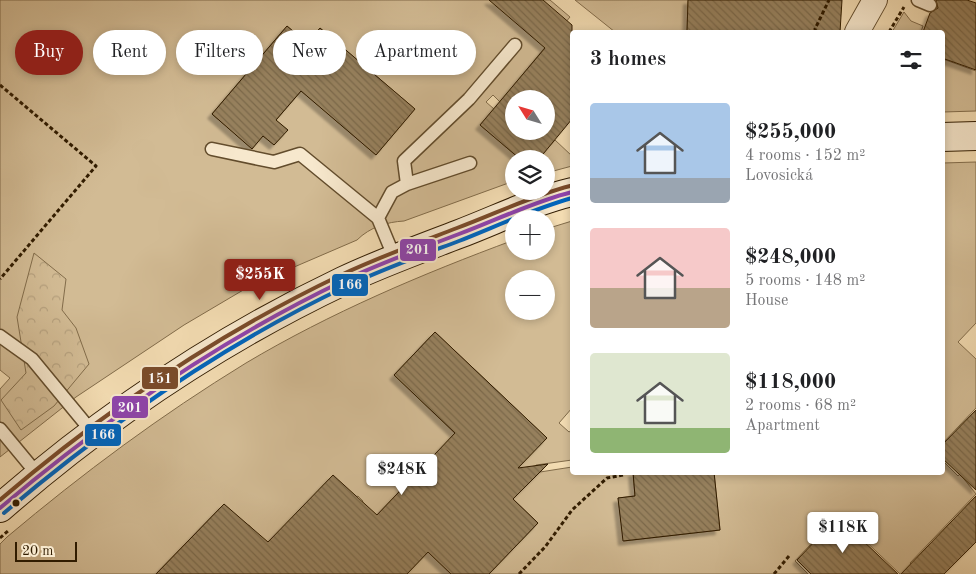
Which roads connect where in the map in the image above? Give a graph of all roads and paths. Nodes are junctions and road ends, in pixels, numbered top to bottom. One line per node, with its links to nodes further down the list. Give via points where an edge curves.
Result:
1 (829, 0): 4 (path)
2 (875, 0): 5 (street)
3 (908, 0): 6 (path)
4 (815, 30)
5 (858, 30)
6 (890, 30)
7 (515, 45): 13 (lane, via 470,99 404,161)
8 (0, 85): 17 (path, via 96,166)
9 (976, 136): 10 (street)
10 (945, 137)
11 (212, 149): 15 (lane, via 274,162 300,154)
12 (470, 163): 13 (lane)
13 (407, 184): 15 (lane, via 392,192)
14 (570, 193): 16 (street)
15 (378, 218): 16 (lane)
16 (395, 259): 20 (street, via 343,281 238,337 165,382)
17 (0, 279)
18 (0, 336): 20 (lane, via 32,359)
19 (0, 429): 21 (lane)
20 (93, 433): 21 (street)
21 (38, 475): 23 (street)
22 (622, 475): 25 (path, via 607,478 572,510 545,547)
23 (0, 508)
24 (789, 556): 26 (path)
25 (518, 574)
26 (774, 574)

